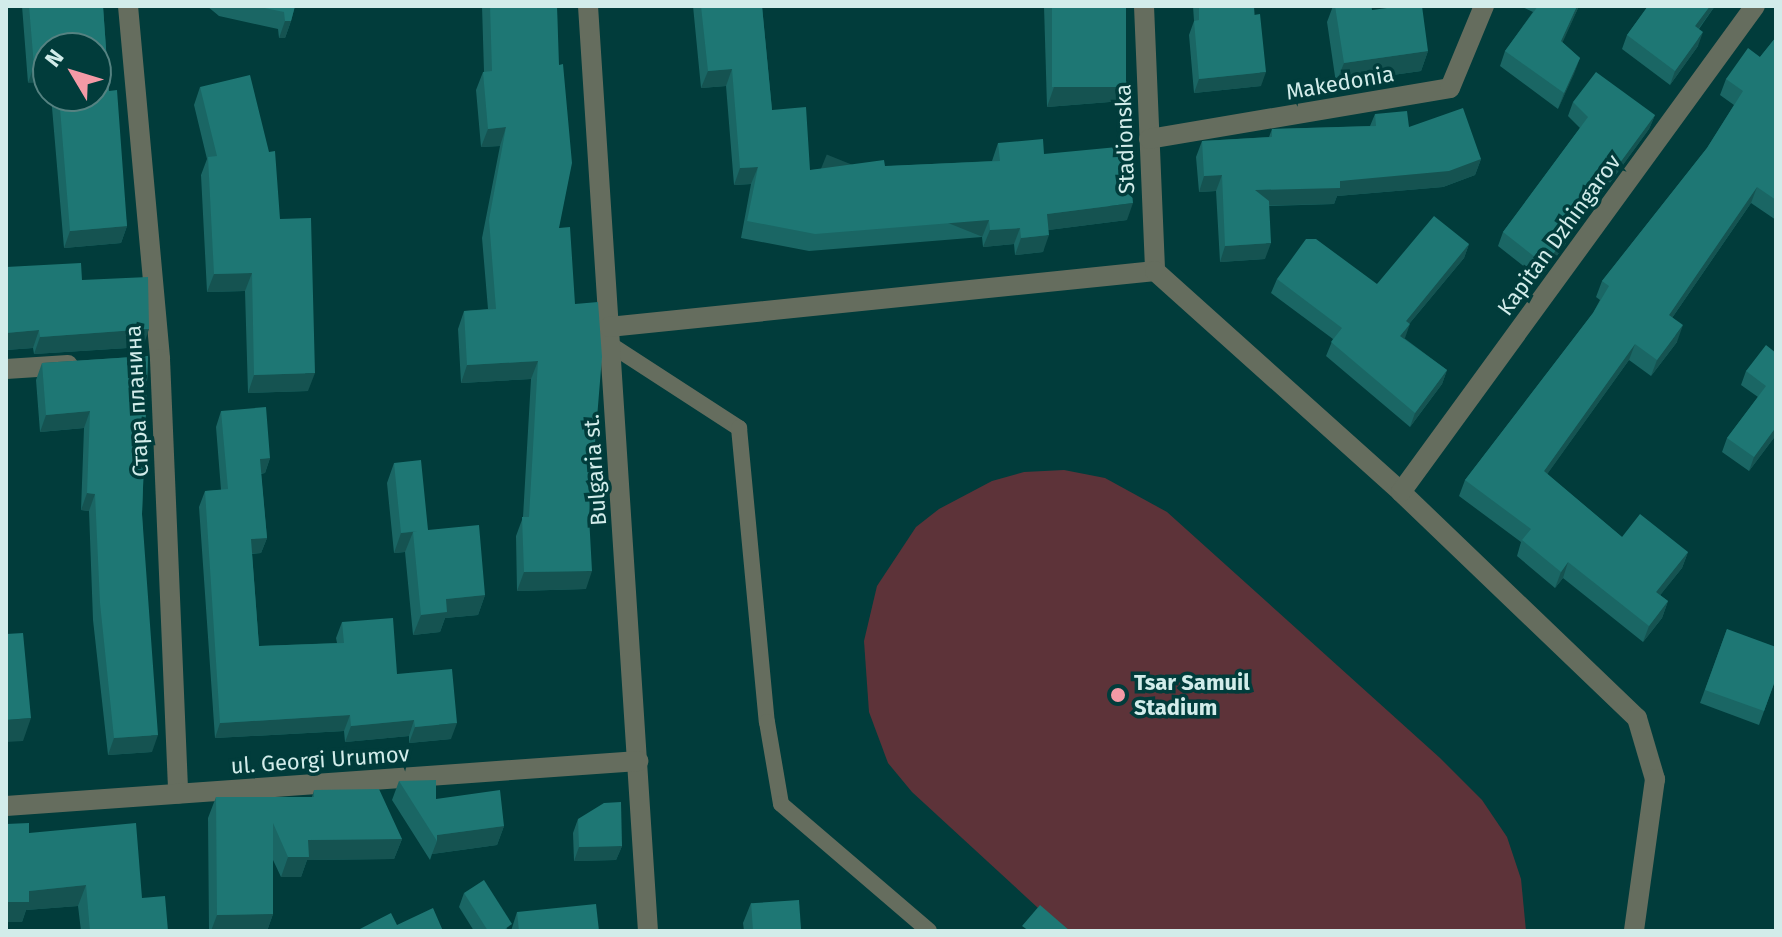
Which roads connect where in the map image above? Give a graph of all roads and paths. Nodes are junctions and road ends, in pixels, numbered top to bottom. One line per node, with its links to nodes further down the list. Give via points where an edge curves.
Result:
1 (128, 6): 13 (street, Стара планина)
2 (588, 6): 8 (street, Bulgaria st.)
3 (1144, 6): 6 (street, Stadionska)
4 (1484, 6): 6 (street, Makedonia, via 1450,88)
5 (1755, 6): 11 (street, Kapitan Dzhingarov)
6 (1149, 139): 7 (street, Stadionska)
7 (1155, 271): 8 (street); 11 (street)
8 (610, 336): 12 (street, Bulgaria st.); 16 (lane, via 739,428 767,722 781,804)
9 (83, 364): 10 (street)
10 (6, 369)
11 (1401, 492): 17 (street, via 1637,718 1655,779)
12 (638, 761): 13 (street, ul. Georgi Urumov); 15 (street, Bulgaria st.)
13 (178, 794): 14 (street, ul. Georgi Urumov)
14 (6, 806)
15 (648, 931)
16 (929, 931)
17 (1634, 931)

